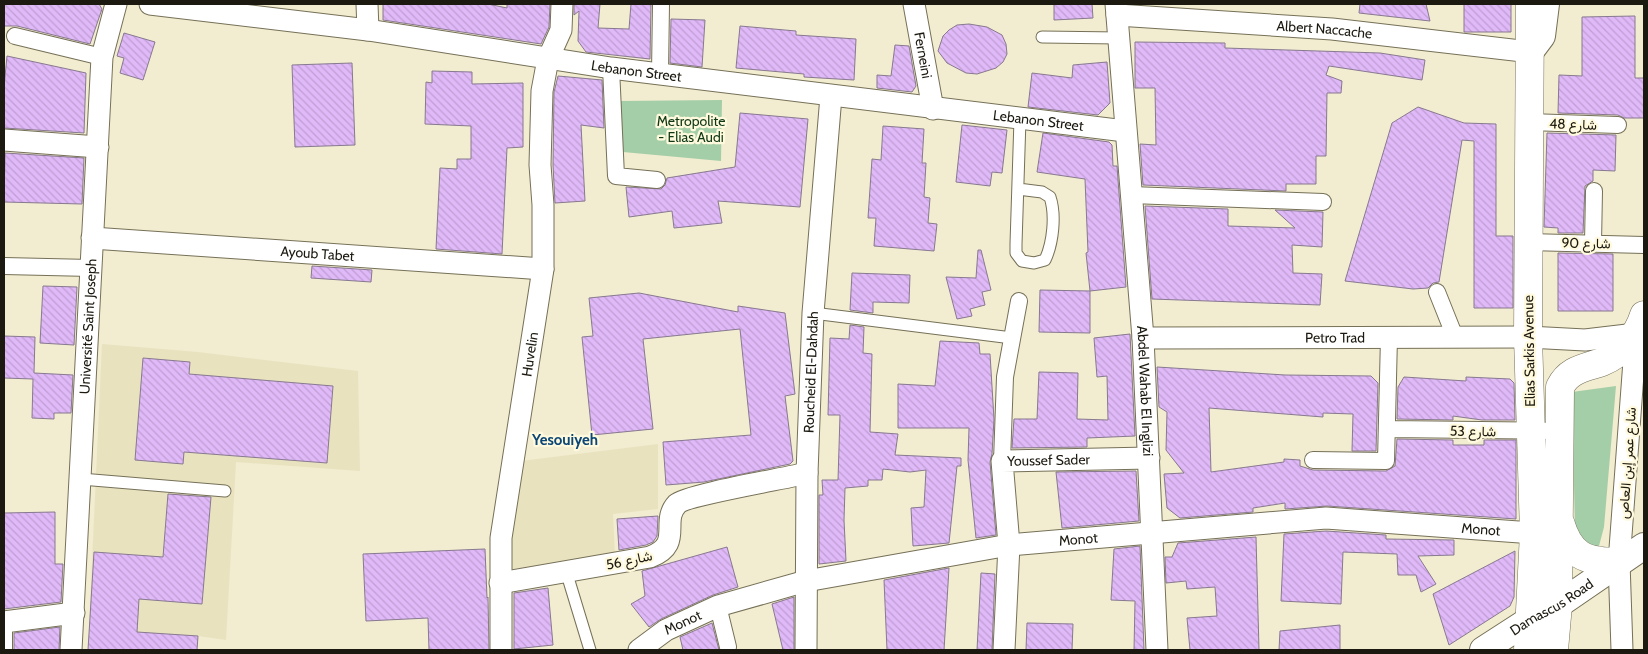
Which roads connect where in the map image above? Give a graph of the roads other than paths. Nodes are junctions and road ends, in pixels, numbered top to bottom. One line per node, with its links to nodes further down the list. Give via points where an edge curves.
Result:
1 (116, 4): 15 (street, Université Saint Joseph)
2 (150, 4): 10 (street, Lebanon Street)
3 (367, 4): 10 (street)
4 (562, 4): 16 (street, Huvelin, via 561,30)
5 (661, 4): 18 (street)
6 (914, 4): 20 (street, Ferneini)
7 (1530, 4): 14 (main road, Elias Sarkis Avenue)
8 (1546, 4): 14 (street, via 1542,36)
9 (1116, 9): 13 (street, Abdel Wahab El Inglizi); 14 (street, Albert Naccache)
10 (368, 30): 16 (street, Lebanon Street)
11 (15, 36): 15 (street)
12 (1042, 37): 13 (lane)
13 (1119, 38): 24 (street, Abdel Wahab El Inglizi)
14 (1530, 52): 22 (main road, Elias Sarkis Avenue)
15 (102, 57): 26 (street, Université Saint Joseph)
16 (548, 59): 17 (street, Lebanon Street); 38 (street, Huvelin, via 540,110)
17 (611, 68): 18 (street, Lebanon Street); 27 (street, via 616,176)
18 (660, 73): 19 (street, Lebanon Street)
19 (831, 96): 20 (street, Lebanon Street); 41 (street, Roucheid El-Dahdah)
20 (933, 108): 21 (street, Lebanon Street)
21 (1020, 119): 24 (street, Lebanon Street); 28 (lane)
22 (1529, 122): 23 (street, شارع 48); 33 (main road, Elias Sarkis Avenue)
23 (1618, 125)
24 (1125, 131): 30 (street, Abdel Wahab El Inglizi)
25 (4, 140): 26 (street)
26 (98, 147): 32 (street, Université Saint Joseph)
27 (657, 180)
28 (1018, 189): 28 (lane, via 1042,192 1050,197 1053,207 1049,251 1045,260 1034,263 1022,261 1016,253)
29 (1594, 191): 34 (street)
30 (1131, 195): 31 (street); 47 (street, Abdel Wahab El Inglizi)
31 (1323, 202)
32 (92, 238): 37 (street, Université Saint Joseph); 38 (street, Ayoub Tabet)
33 (1528, 242): 34 (street, شارع 90); 45 (main road, Elias Sarkis Avenue)
34 (1593, 243): 35 (street, شارع 90)
35 (1644, 245)
36 (4, 266): 37 (street)
37 (91, 268): 55 (street, Université Saint Joseph)
38 (543, 269): 65 (street, Huvelin, via 501,538)
39 (1437, 292): 44 (street)
40 (1019, 301): 46 (street)
41 (813, 313): 46 (lane); 54 (street, Roucheid El-Dahdah)
42 (1642, 321): 45 (street, Petro Trad, via 1585,340); 49 (main road, Elias Sarkis Avenue, via 1612,356 1574,371 1564,380 1559,394); 62 (street, شارع عمر إبن العاص)
43 (1389, 336): 44 (street, Petro Trad); 47 (street, Petro Trad); 48 (street)
44 (1455, 337): 45 (street, Petro Trad)
45 (1528, 337): 50 (main road, Elias Sarkis Avenue)
46 (1012, 338): 53 (street, via 1005,378)
47 (1143, 338): 51 (street, Abdel Wahab El Inglizi)
48 (1388, 429): 50 (street, شارع 53); 52 (street, via 1386,461)
49 (1558, 431): 50 (street, شارع 53); 57 (main road, Elias Sarkis Avenue)
50 (1531, 432): 59 (main road, Elias Sarkis Avenue)
51 (1149, 458): 53 (street, Youssef Sader); 58 (street, Abdel Wahab El Inglizi)
52 (1313, 460)
53 (1002, 461): 60 (street, Youssef Sader)
54 (807, 473): 63 (street, شارع 56, via 685,499 673,512 670,540 661,553); 64 (street, Roucheid El-Dahdah)
55 (80, 479): 56 (lane); 68 (street, Université Saint Joseph)
56 (226, 491)
57 (1558, 517): 62 (main road, via 1573,551 1594,561); 66 (main road, Elias Sarkis Avenue)
58 (1152, 532): 59 (street, Monot, via 1326,518); 60 (street, Monot); 80 (street, Abdel Wahab El Inglizi)
59 (1534, 533): 69 (main road, Elias Sarkis Avenue)
60 (1009, 545): 64 (street, Monot); 79 (street, Youssef Sader)
61 (1644, 546): 62 (street, Damascus Road)
62 (1632, 561): 66 (street, Damascus Road); 84 (street, شارع عمر إبن العاص)
63 (566, 572): 65 (street, شارع 56); 76 (lane)
64 (806, 581): 67 (street, Monot); 78 (street, Roucheid El-Dahdah)
65 (500, 584): 75 (street, Huvelin)
66 (1558, 605): 69 (street, Damascus Road); 83 (main road, Elias Sarkis Avenue)
67 (718, 606): 71 (street, Monot); 72 (street)
68 (74, 613): 70 (street); 74 (street, Université Saint Joseph)
69 (1531, 619): 81 (street, Damascus Road); 82 (main road, Elias Sarkis Avenue)
70 (4, 622): 73 (street)
71 (668, 640): 77 (street, Monot)
72 (728, 647)
73 (4, 650)
74 (71, 650)
75 (501, 650)
76 (590, 650)
77 (639, 650)
78 (806, 650)
79 (1004, 650)
80 (1158, 650)
81 (1483, 650)
82 (1528, 650)
83 (1554, 650)
84 (1622, 650)

